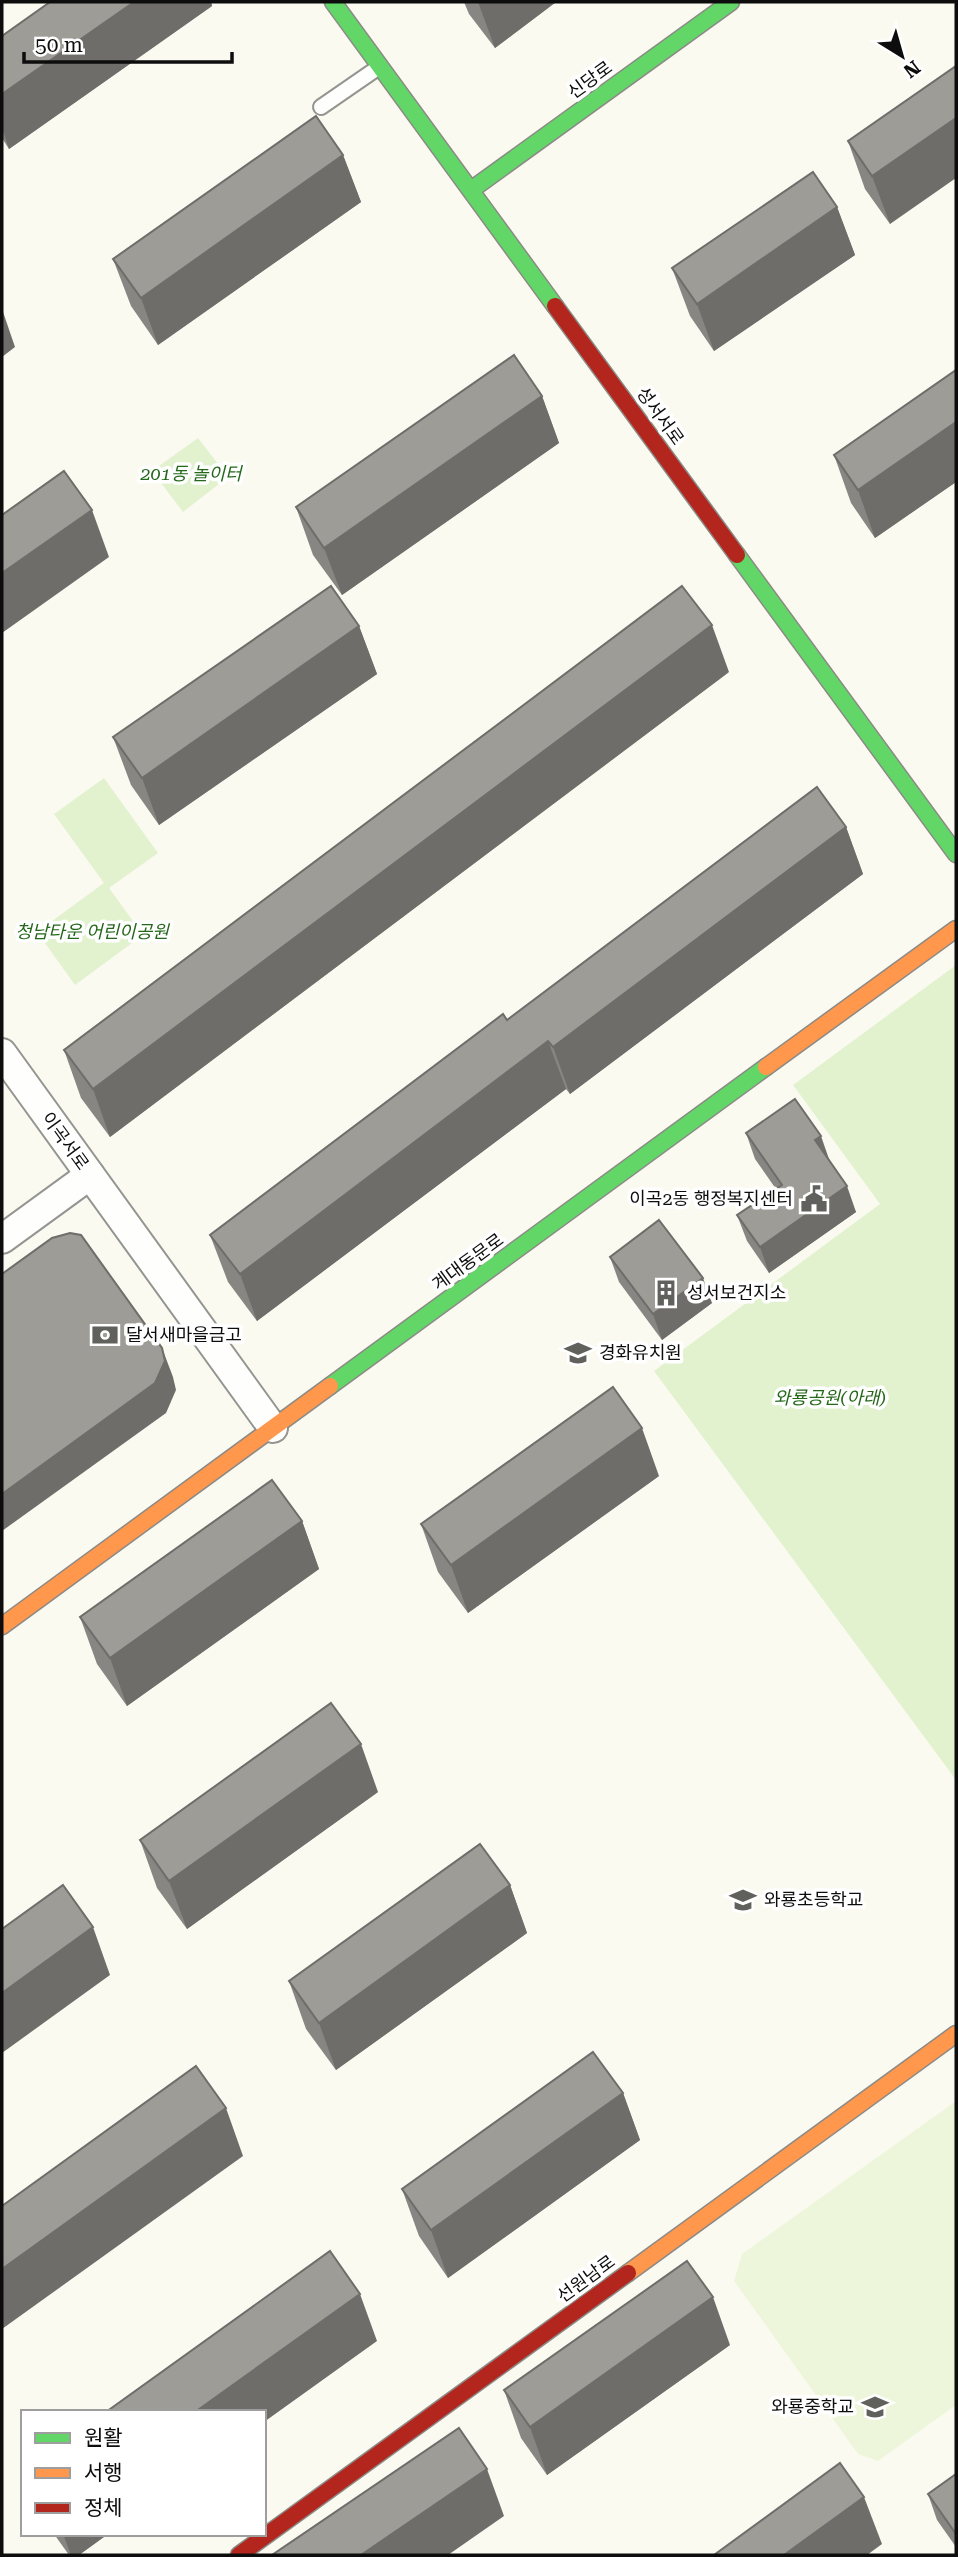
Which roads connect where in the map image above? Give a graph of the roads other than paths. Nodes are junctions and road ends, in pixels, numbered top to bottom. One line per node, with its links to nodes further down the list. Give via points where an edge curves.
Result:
1 (333, 2): 3 (main road, 성서서로)
2 (731, 2): 5 (main road, 신당로)
3 (380, 66): 4 (lane); 5 (main road, 성서서로)
4 (321, 107)
5 (471, 190): 6 (main road, 성서서로)
6 (956, 854)
7 (956, 929): 11 (main road, 계대동문로)
8 (2, 1053): 9 (street, 이곡서로)
9 (90, 1175): 10 (street, 이곡서로); 11 (street)
10 (2, 1238)
11 (273, 1428): 12 (main road, 계대동문로)
12 (2, 1626)
13 (956, 2034): 14 (main road, 선원남로)
14 (266, 2535)
15 (265, 2536): 16 (main road, 선원남로)
16 (239, 2555)

